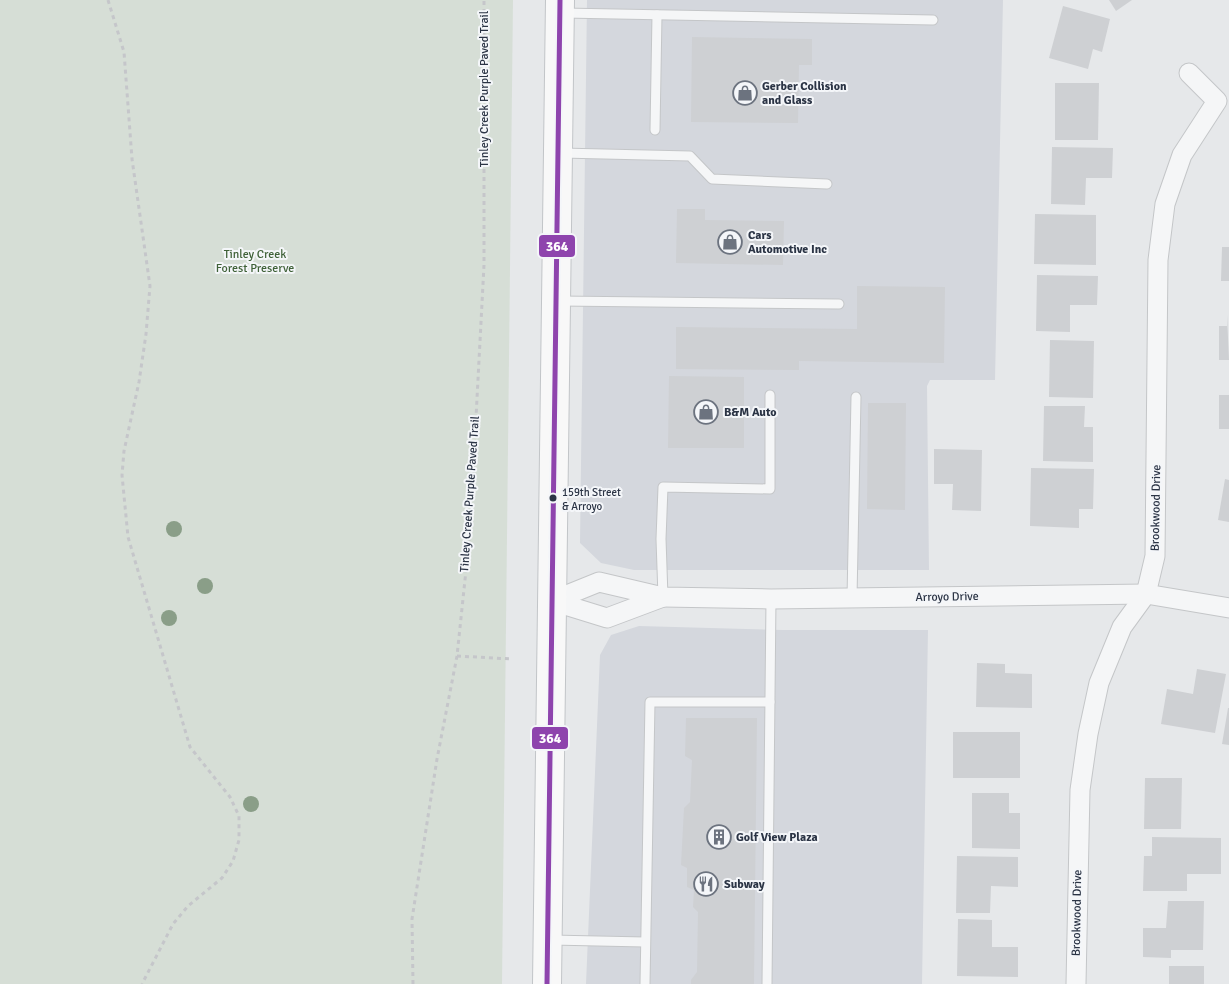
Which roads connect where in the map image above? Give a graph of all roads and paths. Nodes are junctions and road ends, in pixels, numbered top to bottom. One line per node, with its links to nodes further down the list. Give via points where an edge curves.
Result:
1 (108, 0): 26 (path, via 124,52 132,159 150,286 139,382 124,451 122,475 128,537 190,747 230,797 239,816 239,840 233,860 222,878 188,906 173,924)
2 (484, 0): 21 (path, Tinley Creek Purple Paved Trail, via 484,265 470,532)
3 (560, 7): 4 (lane); 9 (main road)
4 (657, 15): 5 (lane); 8 (lane)
5 (933, 20)
6 (1189, 73): 7 (street, Brookwood Drive)
7 (1223, 98): 15 (street, Brookwood Drive, via 1182,155 1165,204 1158,260 1155,556)
8 (655, 130)
9 (558, 153): 10 (lane, via 690,156 712,179); 11 (main road)
10 (827, 184)
11 (556, 301): 12 (lane); 19 (main road)
12 (839, 304)
13 (770, 395): 16 (lane, via 770,489 663,487)
14 (856, 397): 17 (lane)
15 (1146, 594): 17 (street, Arroyo Drive); 20 (street, Arroyo Drive); 31 (street, Brookwood Drive, via 1116,641 1099,683 1088,734 1080,790)
16 (663, 597): 18 (street, Arroyo Drive); 19 (street, Arroyo Drive, via 599,582); 19 (street, Arroyo Drive, via 607,618)
17 (852, 598): 18 (street, Arroyo Drive)
18 (771, 599): 23 (lane)
19 (552, 601): 24 (main road)
20 (1229, 608)
21 (457, 656): 22 (path); 27 (path, Tinley Creek Purple Paved Trail, via 412,919)
22 (512, 659)
23 (770, 702): 25 (lane, via 650,702); 30 (lane)
24 (548, 940): 25 (lane); 28 (main road)
25 (645, 942): 29 (lane)
26 (142, 984)
27 (413, 984)
28 (547, 984)
29 (644, 984)
30 (767, 984)
31 (1076, 984)

